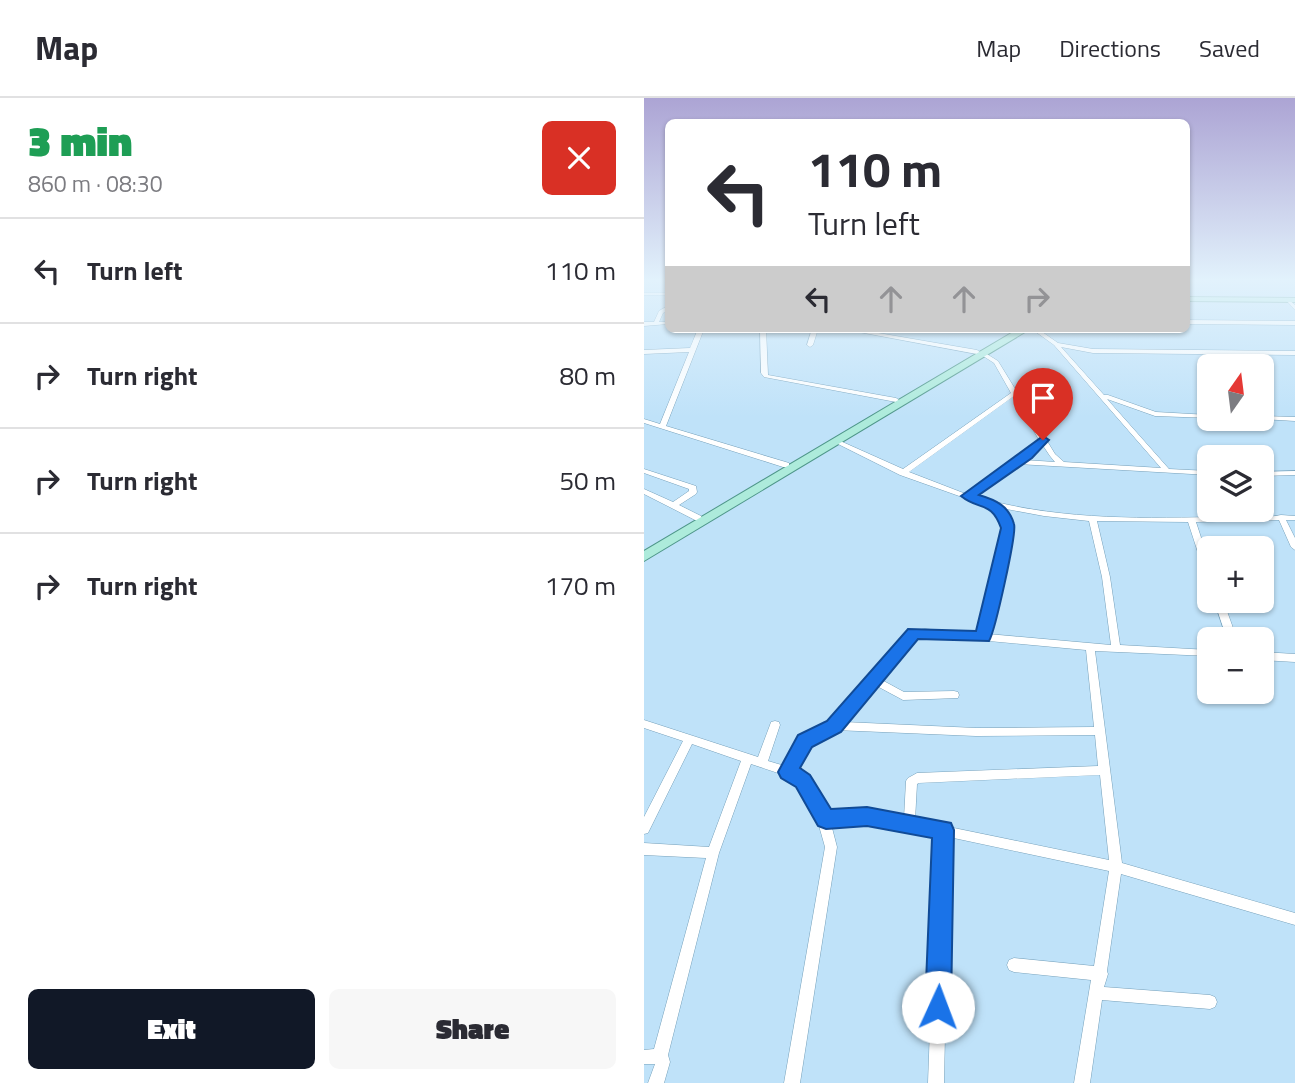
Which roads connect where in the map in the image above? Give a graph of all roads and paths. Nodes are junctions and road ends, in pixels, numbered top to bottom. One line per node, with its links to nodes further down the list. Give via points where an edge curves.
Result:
1 (699, 333): 10 (street)
2 (764, 333): 16 (street, via 766,376)
3 (813, 333): 9 (street)
4 (876, 333): 12 (street)
5 (1005, 333): 12 (main road)
6 (1018, 333): 12 (main road)
7 (1041, 333): 8 (street)
8 (1056, 344): 13 (street, via 1093,351); 14 (street)
9 (810, 345)
10 (693, 350): 11 (street); 21 (street)
11 (644, 352)
12 (979, 352): 15 (street, via 996,362); 16 (main road); 23 (main road)
13 (1295, 353)
14 (1101, 393): 17 (street, via 1155,414); 30 (street)
15 (1013, 394): 22 (street); 32 (street)
16 (896, 400): 28 (main road)
17 (1197, 416)
18 (1274, 418): 19 (street)
19 (1295, 419)
20 (644, 421): 21 (street)
21 (662, 427): 28 (street)
22 (1043, 440): 24 (street); 25 (street)
23 (836, 442): 32 (street); 48 (main road)
24 (1027, 455): 25 (street); 26 (street)
25 (1052, 455): 27 (street)
26 (1017, 462): 27 (street); 37 (street)
27 (1062, 464): 30 (street)
28 (786, 465): 42 (main road)
29 (644, 471): 35 (street)
30 (1167, 471): 31 (street)
31 (1197, 472)
32 (903, 473): 37 (street)
33 (1295, 473): 34 (street)
34 (1274, 474)
35 (666, 478): 36 (street); 39 (street, via 695,489)
36 (645, 490): 39 (street)
37 (968, 496): 38 (street)
38 (992, 503): 43 (street); 49 (street, via 1009,528)
39 (674, 505): 42 (street)
40 (1280, 517): 41 (street); 44 (street); 46 (street)
41 (1295, 517)
42 (698, 518): 47 (main road)
43 (1093, 519): 44 (street); 51 (street)
44 (1191, 520): 45 (street)
45 (1197, 538)
46 (1295, 547)
47 (644, 550)
48 (644, 557)
49 (983, 637): 50 (street); 55 (street, via 914,633)
50 (1090, 647): 51 (street); 60 (street)
51 (1116, 648): 52 (street)
52 (1197, 652)
53 (1274, 657): 54 (street)
54 (1295, 658)
55 (874, 680): 56 (street, via 902,696); 59 (street)
56 (954, 695)
57 (644, 724): 61 (street)
58 (775, 725): 63 (street)
59 (834, 726): 60 (street); 65 (street, via 805,741)
60 (1100, 731): 64 (street)
61 (689, 740): 62 (street); 68 (street)
62 (747, 760): 63 (street); 71 (street)
63 (761, 764): 65 (street)
64 (1105, 771): 67 (street, via 917,778 912,781); 72 (street)
65 (788, 772): 66 (street, via 803,781)
66 (826, 819): 67 (street, via 867,817); 81 (street, via 831,848)
67 (909, 824): 69 (street)
68 (644, 829)
69 (943, 830): 72 (street); 82 (street)
70 (644, 849): 71 (street)
71 (713, 853): 79 (street)
72 (1116, 867): 73 (street); 75 (street)
73 (1295, 919)
74 (1014, 965): 75 (street)
75 (1101, 974): 76 (street)
76 (1097, 993): 77 (street); 83 (street)
77 (1210, 1002)
78 (644, 1056): 79 (street)
79 (660, 1056): 80 (street, via 663,1062)
80 (656, 1083)
81 (792, 1083)
82 (936, 1083)
83 (1082, 1083)

